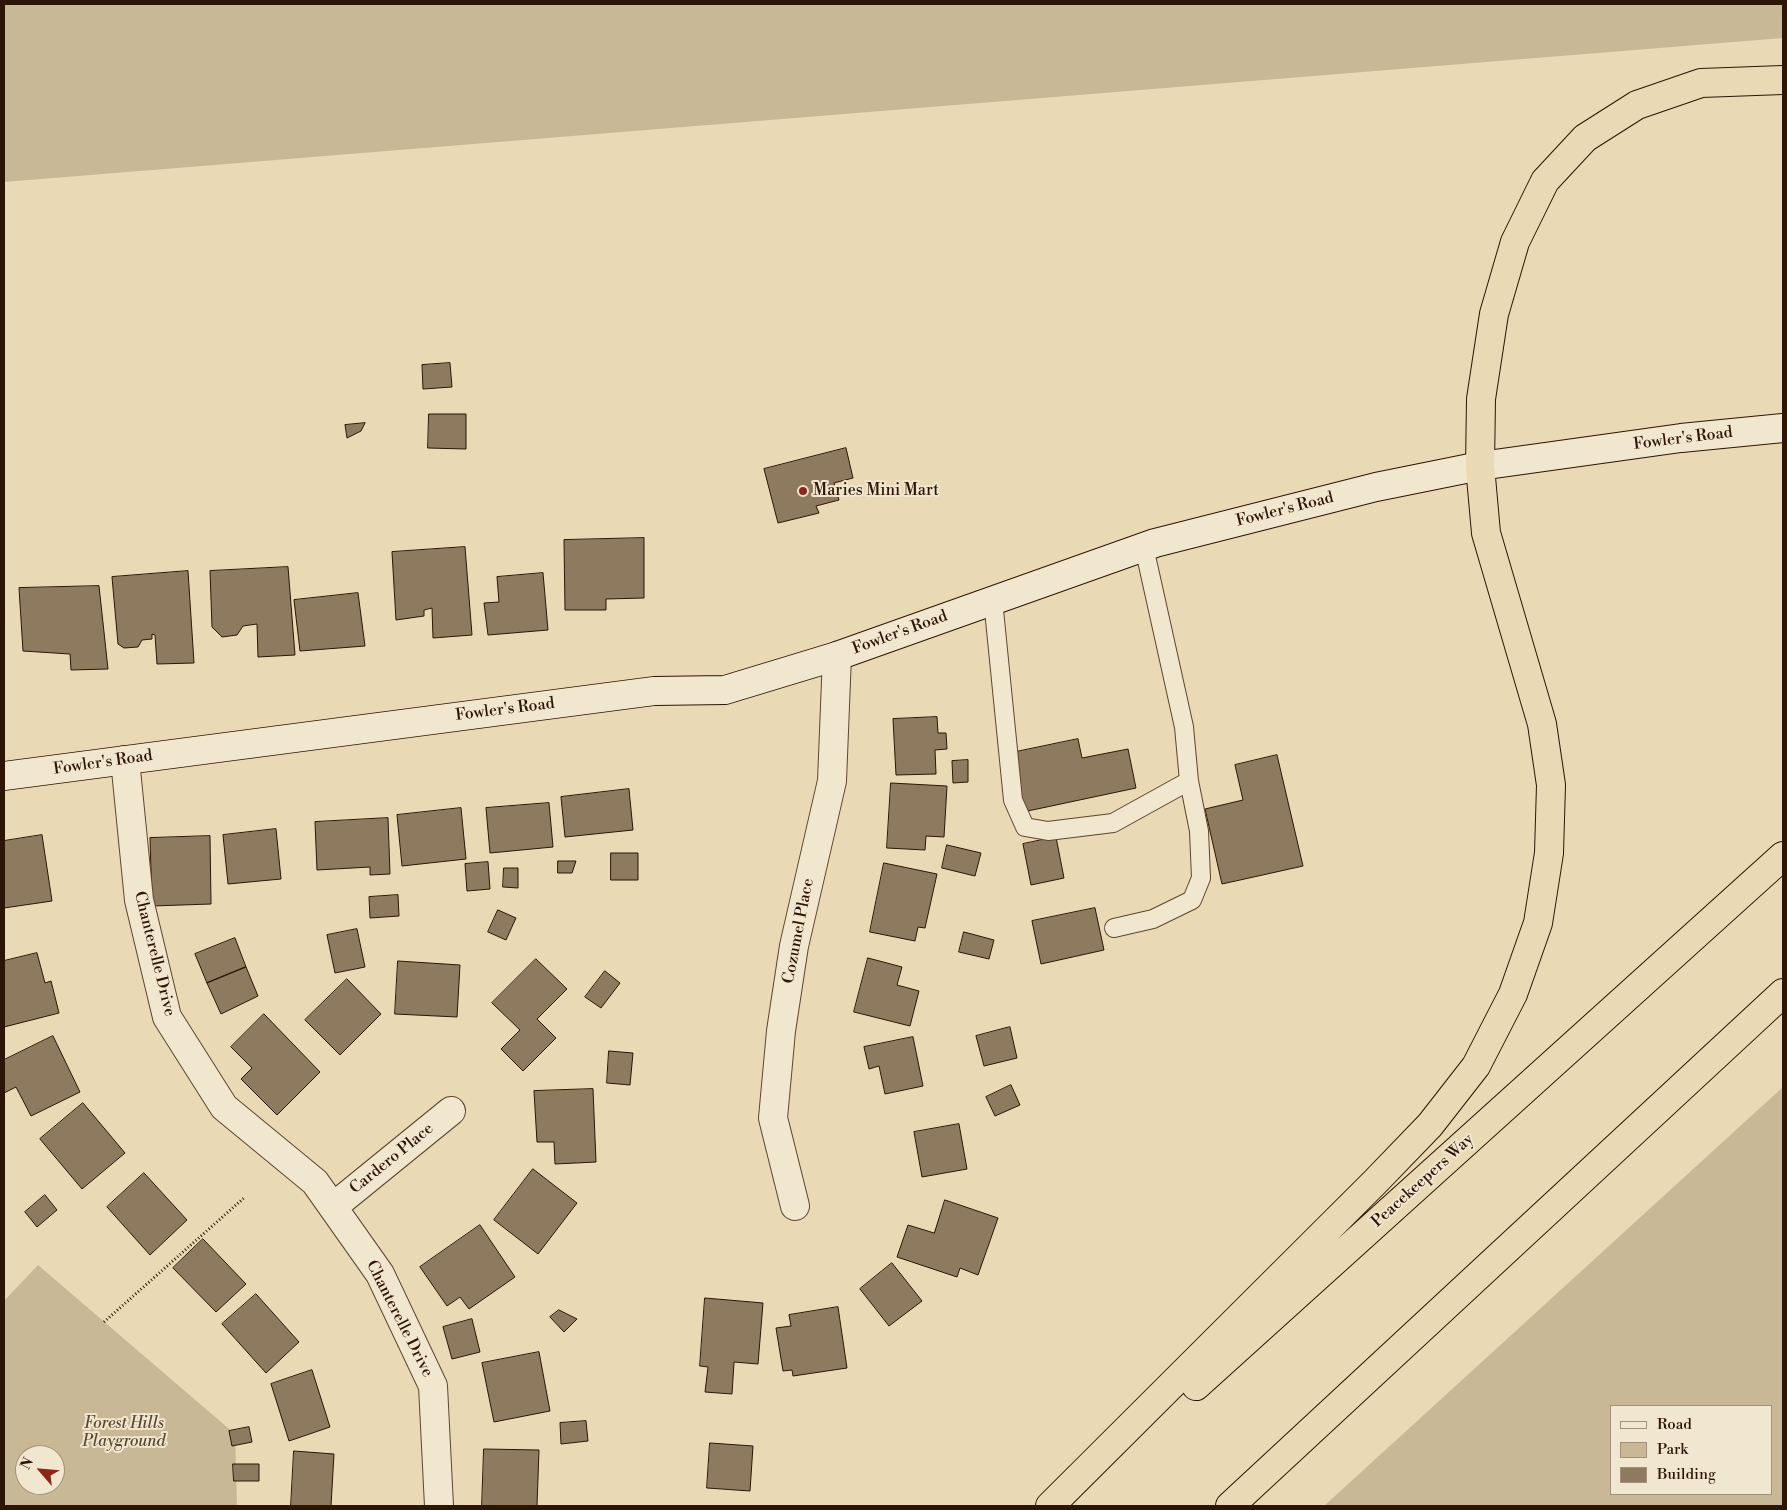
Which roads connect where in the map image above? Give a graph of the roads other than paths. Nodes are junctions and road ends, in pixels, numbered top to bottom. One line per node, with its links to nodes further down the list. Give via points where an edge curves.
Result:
1 (1783, 80): 3 (highway, via 1701,83 1637,105 1585,138 1545,181 1515,242 1494,314 1481,399)
2 (1783, 428): 3 (street, Fowler's Road, via 1681,438)
3 (1480, 466): 4 (street, Fowler's Road, via 1376,487); 17 (highway, via 1486,533 1542,724 1551,785 1548,853 1538,923 1513,994 1476,1066 1430,1125)
4 (1144, 547): 5 (street, Fowler's Road); 9 (lane, via 1184,727)
5 (993, 600): 6 (street, Fowler's Road); 9 (lane, via 1013,800 1025,827 1048,831 1113,823)
6 (836, 656): 7 (street, Fowler's Road, via 725,690 654,691); 14 (street, Cozumel Place, via 832,781 794,946 781,1031 773,1118)
7 (125, 760): 8 (street, Fowler's Road); 15 (street, Chanterelle Drive, via 138,900 167,1017 224,1107 315,1182)
8 (4, 776)
9 (1189, 781): 11 (lane, via 1199,831 1201,878 1192,900 1152,919)
10 (1783, 856): 18 (highway, Peacekeepers Way)
11 (1114, 928)
12 (1783, 993): 19 (highway)
13 (451, 1112): 15 (street, Cardero Place)
14 (795, 1206)
15 (333, 1207): 16 (street, Chanterelle Drive, via 380,1274 433,1386)
16 (439, 1506)
17 (1050, 1506)
18 (1063, 1506)
19 (1230, 1506)

